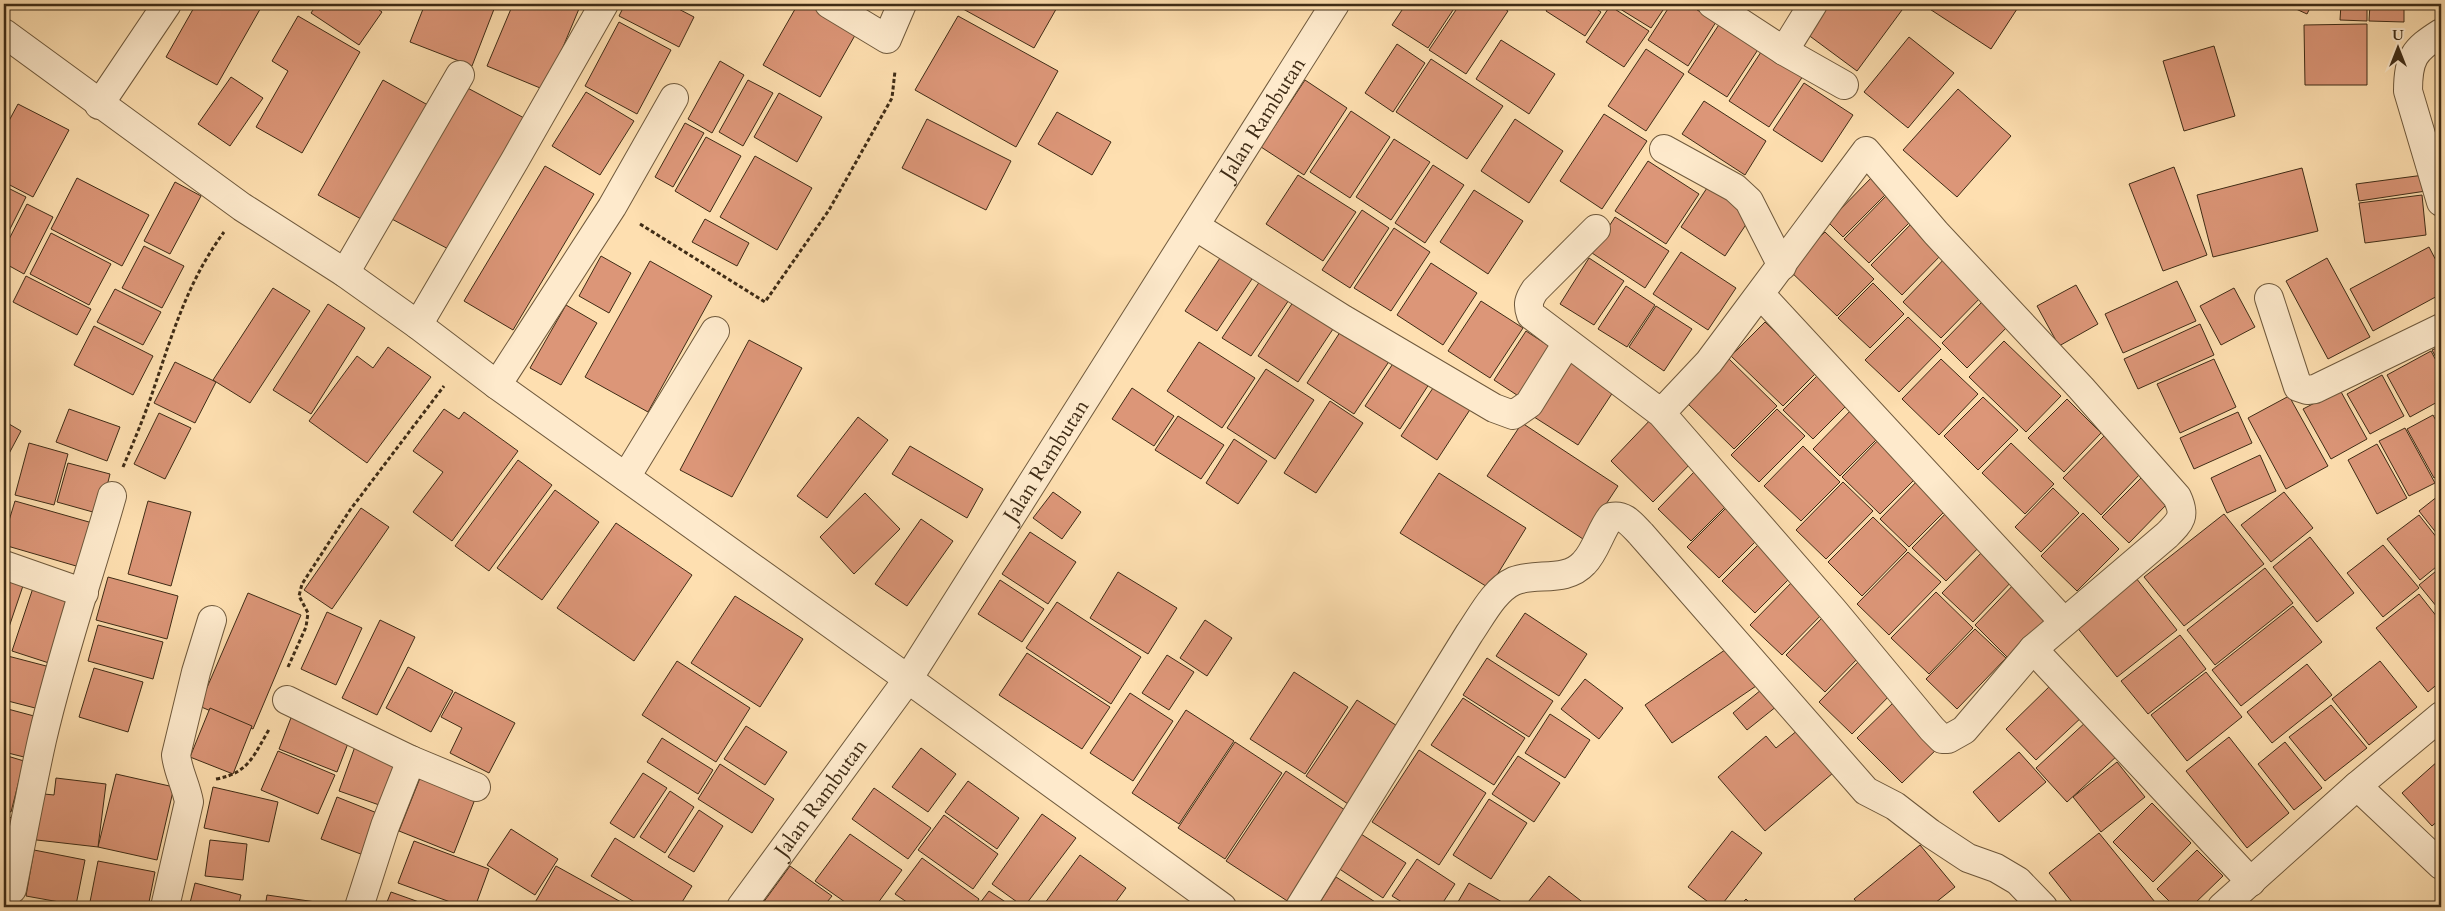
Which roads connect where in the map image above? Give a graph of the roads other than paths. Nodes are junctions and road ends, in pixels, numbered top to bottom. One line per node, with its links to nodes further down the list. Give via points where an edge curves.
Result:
1 (167, 4): 14 (street)
2 (604, 4): 23 (street)
3 (829, 4): 4 (street, via 886,39)
4 (902, 4)
5 (1335, 4): 17 (street, Jalan Rambutan)
6 (1712, 4): 10 (street)
7 (1813, 4): 10 (street)
8 (2441, 32): 16 (street, via 2421,45 2414,54 2410,62 2408,91)
9 (4, 33): 14 (street)
10 (1784, 51): 12 (street)
11 (460, 75): 20 (street)
12 (1844, 84)
13 (674, 98): 27 (street, via 612,207)
14 (99, 105): 20 (street, via 242,207)
15 (1664, 149): 19 (street, via 1735,188 1749,202)
16 (2441, 202)
17 (1195, 226): 26 (street, via 1443,378 1494,408 1513,414 1529,404); 36 (street, Jalan Rambutan)
18 (1596, 229): 26 (street, via 1529,299 1531,315)
19 (1782, 266): 21 (street); 34 (street, via 1866,151 1936,233 2081,388 2176,497 2182,510 2180,522)
20 (345, 273): 23 (street)
21 (1761, 295): 28 (street, via 1709,362); 34 (street)
22 (2269, 298): 24 (street, via 2298,387 2307,390)
23 (418, 325): 27 (street)
24 (2441, 328)
25 (715, 331): 29 (street)
26 (1567, 343): 28 (street)
27 (497, 385): 29 (street)
28 (1661, 413): 35 (street, via 1942,739 1964,730)
29 (626, 478): 36 (street)
30 (112, 496): 32 (street)
31 (4, 565): 32 (street)
32 (84, 593): 44 (street, via 42,740)
33 (212, 620): 45 (street, via 176,755 177,768 189,802)
34 (2064, 622): 35 (street)
35 (2032, 649): 43 (street)
36 (908, 679): 47 (street, Jalan Rambutan); 48 (street)
37 (287, 700): 39 (street)
38 (2441, 716): 40 (street)
39 (411, 760): 41 (street); 46 (street, via 385,826)
40 (2357, 786): 42 (street); 43 (street)
41 (476, 787)
42 (2441, 865)
43 (2251, 882): 51 (street)
44 (8, 894)
45 (165, 907)
46 (359, 907)
47 (741, 907)
48 (1222, 907)
49 (1300, 907): 50 (street, via 1469,634 1498,593 1514,581 1564,575 1583,564 1611,517 1617,516 1626,518 1641,534 1866,791 1895,806 1968,858 1996,868 2018,881)
50 (2044, 907)
51 (2222, 907)

